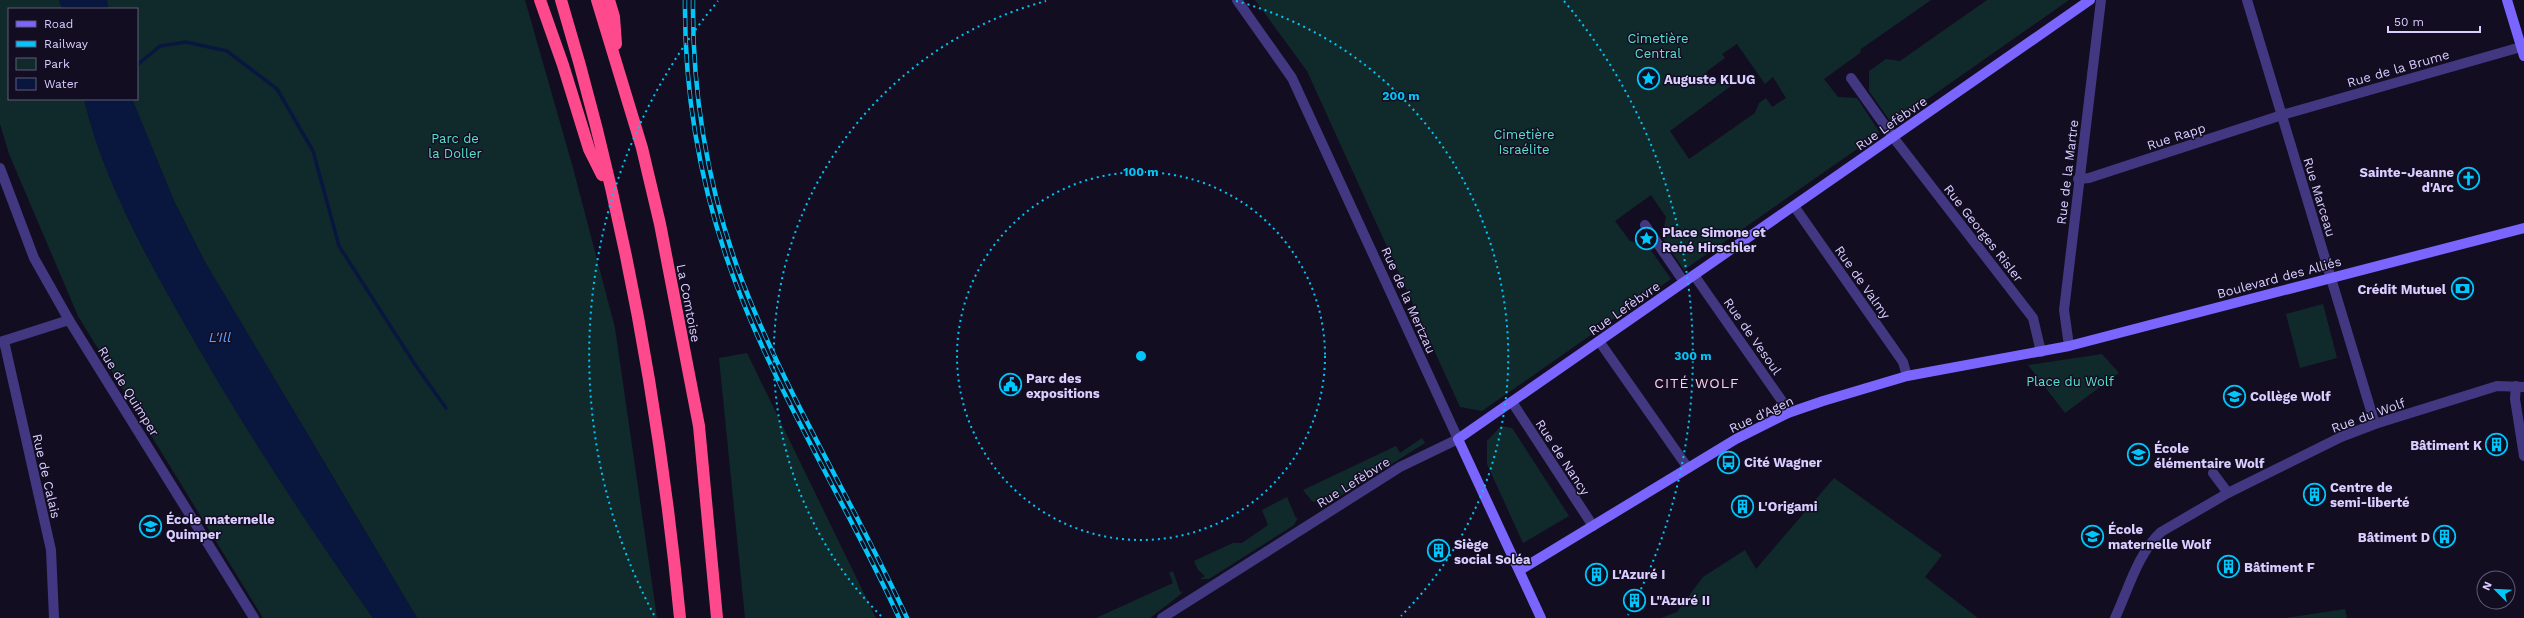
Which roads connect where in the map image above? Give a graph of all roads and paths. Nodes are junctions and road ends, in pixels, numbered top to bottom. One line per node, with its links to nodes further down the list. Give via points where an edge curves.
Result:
1 (540, 0): 17 (highway, via 589,149)
2 (561, 0): 17 (highway, via 582,69)
3 (598, 0): 11 (highway, La Comtoise)
4 (609, 0): 11 (highway, via 614,17)
5 (1238, 0): 34 (street, Rue de la Mertzau, via 1292,78)
6 (2090, 0): 14 (main road, Rue Lefèbvre)
7 (2101, 0): 16 (street, Rue de la Martre)
8 (2247, 0): 13 (street, Rue Marceau)
9 (2507, 0): 10 (main road)
10 (2523, 51): 13 (street, Rue de la Brume)
11 (618, 65): 44 (highway, La Comtoise, via 658,216 699,426)
12 (1851, 78): 14 (street, Rue Georges Risler)
13 (2282, 115): 16 (street, Rue Rapp, via 2090,178); 22 (street, Rue Marceau)
14 (1893, 137): 18 (main road, Rue Lefèbvre); 28 (street, Rue Georges Risler, via 2032,318)
15 (0, 168): 24 (street, Rue de Quimper, via 34,258)
16 (2078, 179): 27 (street, Rue de la Martre, via 2064,310)
17 (613, 196): 43 (highway, via 637,310 654,414 671,522)
18 (1794, 206): 21 (main road, Rue Lefèbvre); 29 (street, Rue de Valmy, via 1903,362)
19 (1644, 224): 23 (street)
20 (2524, 228): 22 (main road, Boulevard des Alliés)
21 (1694, 275): 23 (main road, Rue Lefèbvre); 32 (street, Rue de Vesoul)
22 (2331, 277): 27 (main road, Boulevard des Alliés); 33 (street, Rue Marceau)
23 (1684, 282): 26 (main road, Rue Lefèbvre)
24 (69, 320): 25 (street); 42 (street, Rue de Quimper)
25 (2, 342): 41 (street, Rue de Calais, via 51,550)
26 (1598, 342): 31 (main road, Rue Lefèbvre); 36 (street)
27 (2069, 346): 28 (main road, Boulevard des Alliés)
28 (2041, 352): 29 (main road, Rue d'Agen)
29 (1907, 376): 32 (main road, Rue d'Agen)
30 (2520, 387): 33 (street, Rue du Wolf, via 2497,386); 35 (street, via 2515,399)
31 (1512, 402): 34 (main road, Rue Lefèbvre); 39 (street, Rue de Nancy)
32 (1788, 413): 36 (main road, Rue d'Agen, via 1736,439)
33 (2375, 424): 38 (street, Rue du Wolf, via 2341,437)
34 (1458, 439): 40 (main road, Rue de la Mertzau); 45 (street, Rue Lefèbvre, via 1400,467)
35 (2524, 456)
36 (1688, 468): 39 (main road, Rue d'Agen)
37 (2213, 473): 38 (street)
38 (2228, 493): 47 (street, Rue du Wolf, via 2153,539)
39 (1593, 526): 40 (main road, Rue d'Agen)
40 (1520, 570): 46 (main road, Rue de la Mertzau)
41 (54, 618)
42 (254, 618)
43 (680, 618)
44 (717, 618)
45 (1162, 618)
46 (1541, 618)
47 (2115, 618)

